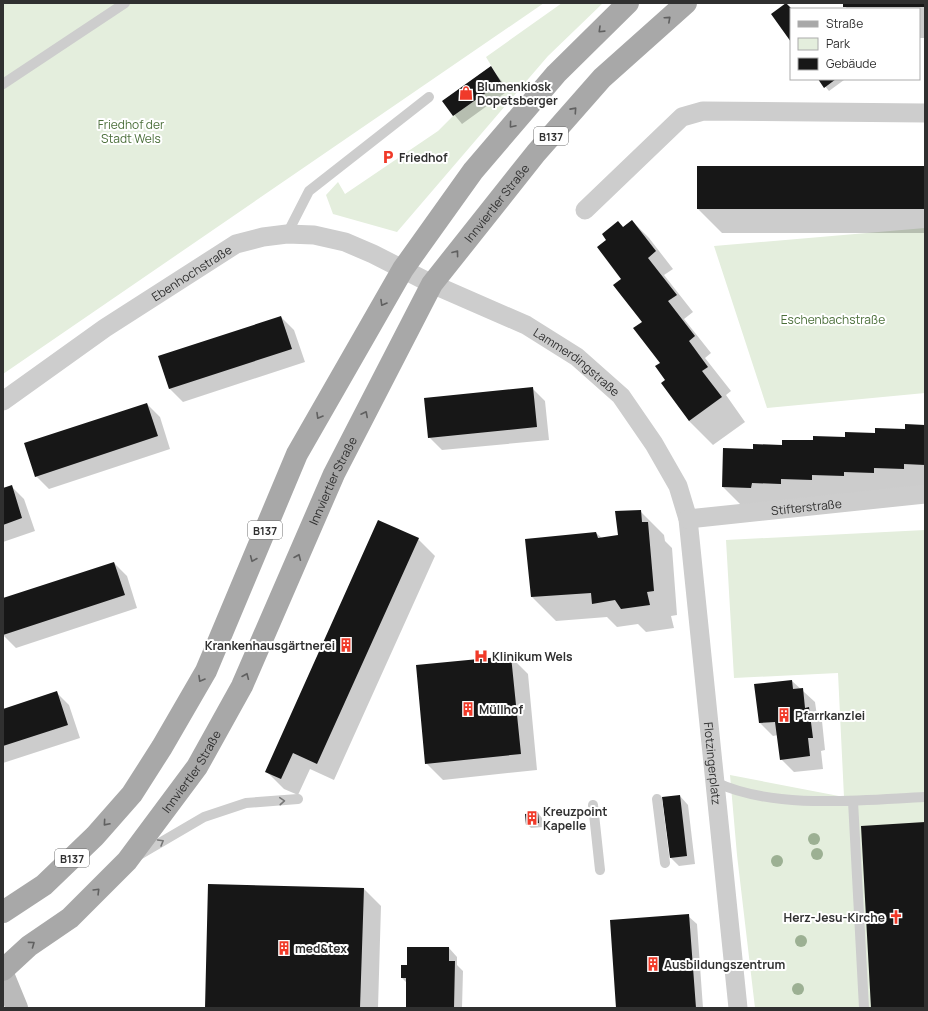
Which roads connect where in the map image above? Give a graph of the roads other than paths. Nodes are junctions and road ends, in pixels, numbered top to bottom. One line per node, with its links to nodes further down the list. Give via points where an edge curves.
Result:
1 (125, 3): 4 (lane)
2 (628, 3): 9 (main road, B137, one-way to 9, via 556,74 478,165)
3 (686, 3): 10 (main road, Innviertler Straße / B137, one-way to 3, via 536,153 602,78)
4 (3, 84)
5 (429, 97): 8 (lane, via 309,191)
6 (925, 113): 7 (street, via 703,111 682,117)
7 (585, 210)
8 (287, 234): 9 (street, Ebenhochstraße, via 345,242); 11 (street, Ebenhochstraße, via 236,244 105,328)
9 (403, 269): 10 (street, Lammerdingstraße); 23 (main road, B137, one-way to 23, via 297,454 206,671 162,747 132,794 95,836 44,885)
10 (432, 284): 13 (street, Lammerdingstraße, via 526,325 577,357 621,396 654,444 678,486); 20 (main road, Innviertler Straße / B137, one-way to 10, via 196,767 242,686 334,474)
11 (3, 401)
12 (925, 494): 13 (street, Stifterstraße)
13 (688, 520): 14 (street, Flotzingerplatz)
14 (715, 782): 18 (lane, via 730,789 778,799); 27 (street, Flotzingerplatz)
15 (925, 797): 18 (lane)
16 (298, 799): 20 (lane, one-way to 16, via 204,817 246,803)
17 (656, 799): 21 (lane)
18 (853, 801): 28 (lane)
19 (593, 805): 22 (lane)
20 (127, 862): 24 (main road, Innviertler Straße / B137, one-way to 20, via 29,946 70,918)
21 (665, 863)
22 (600, 870)
23 (3, 912)
24 (3, 970)
25 (3, 974): 26 (main road)
26 (17, 1008)
27 (738, 1008)
28 (864, 1008)

